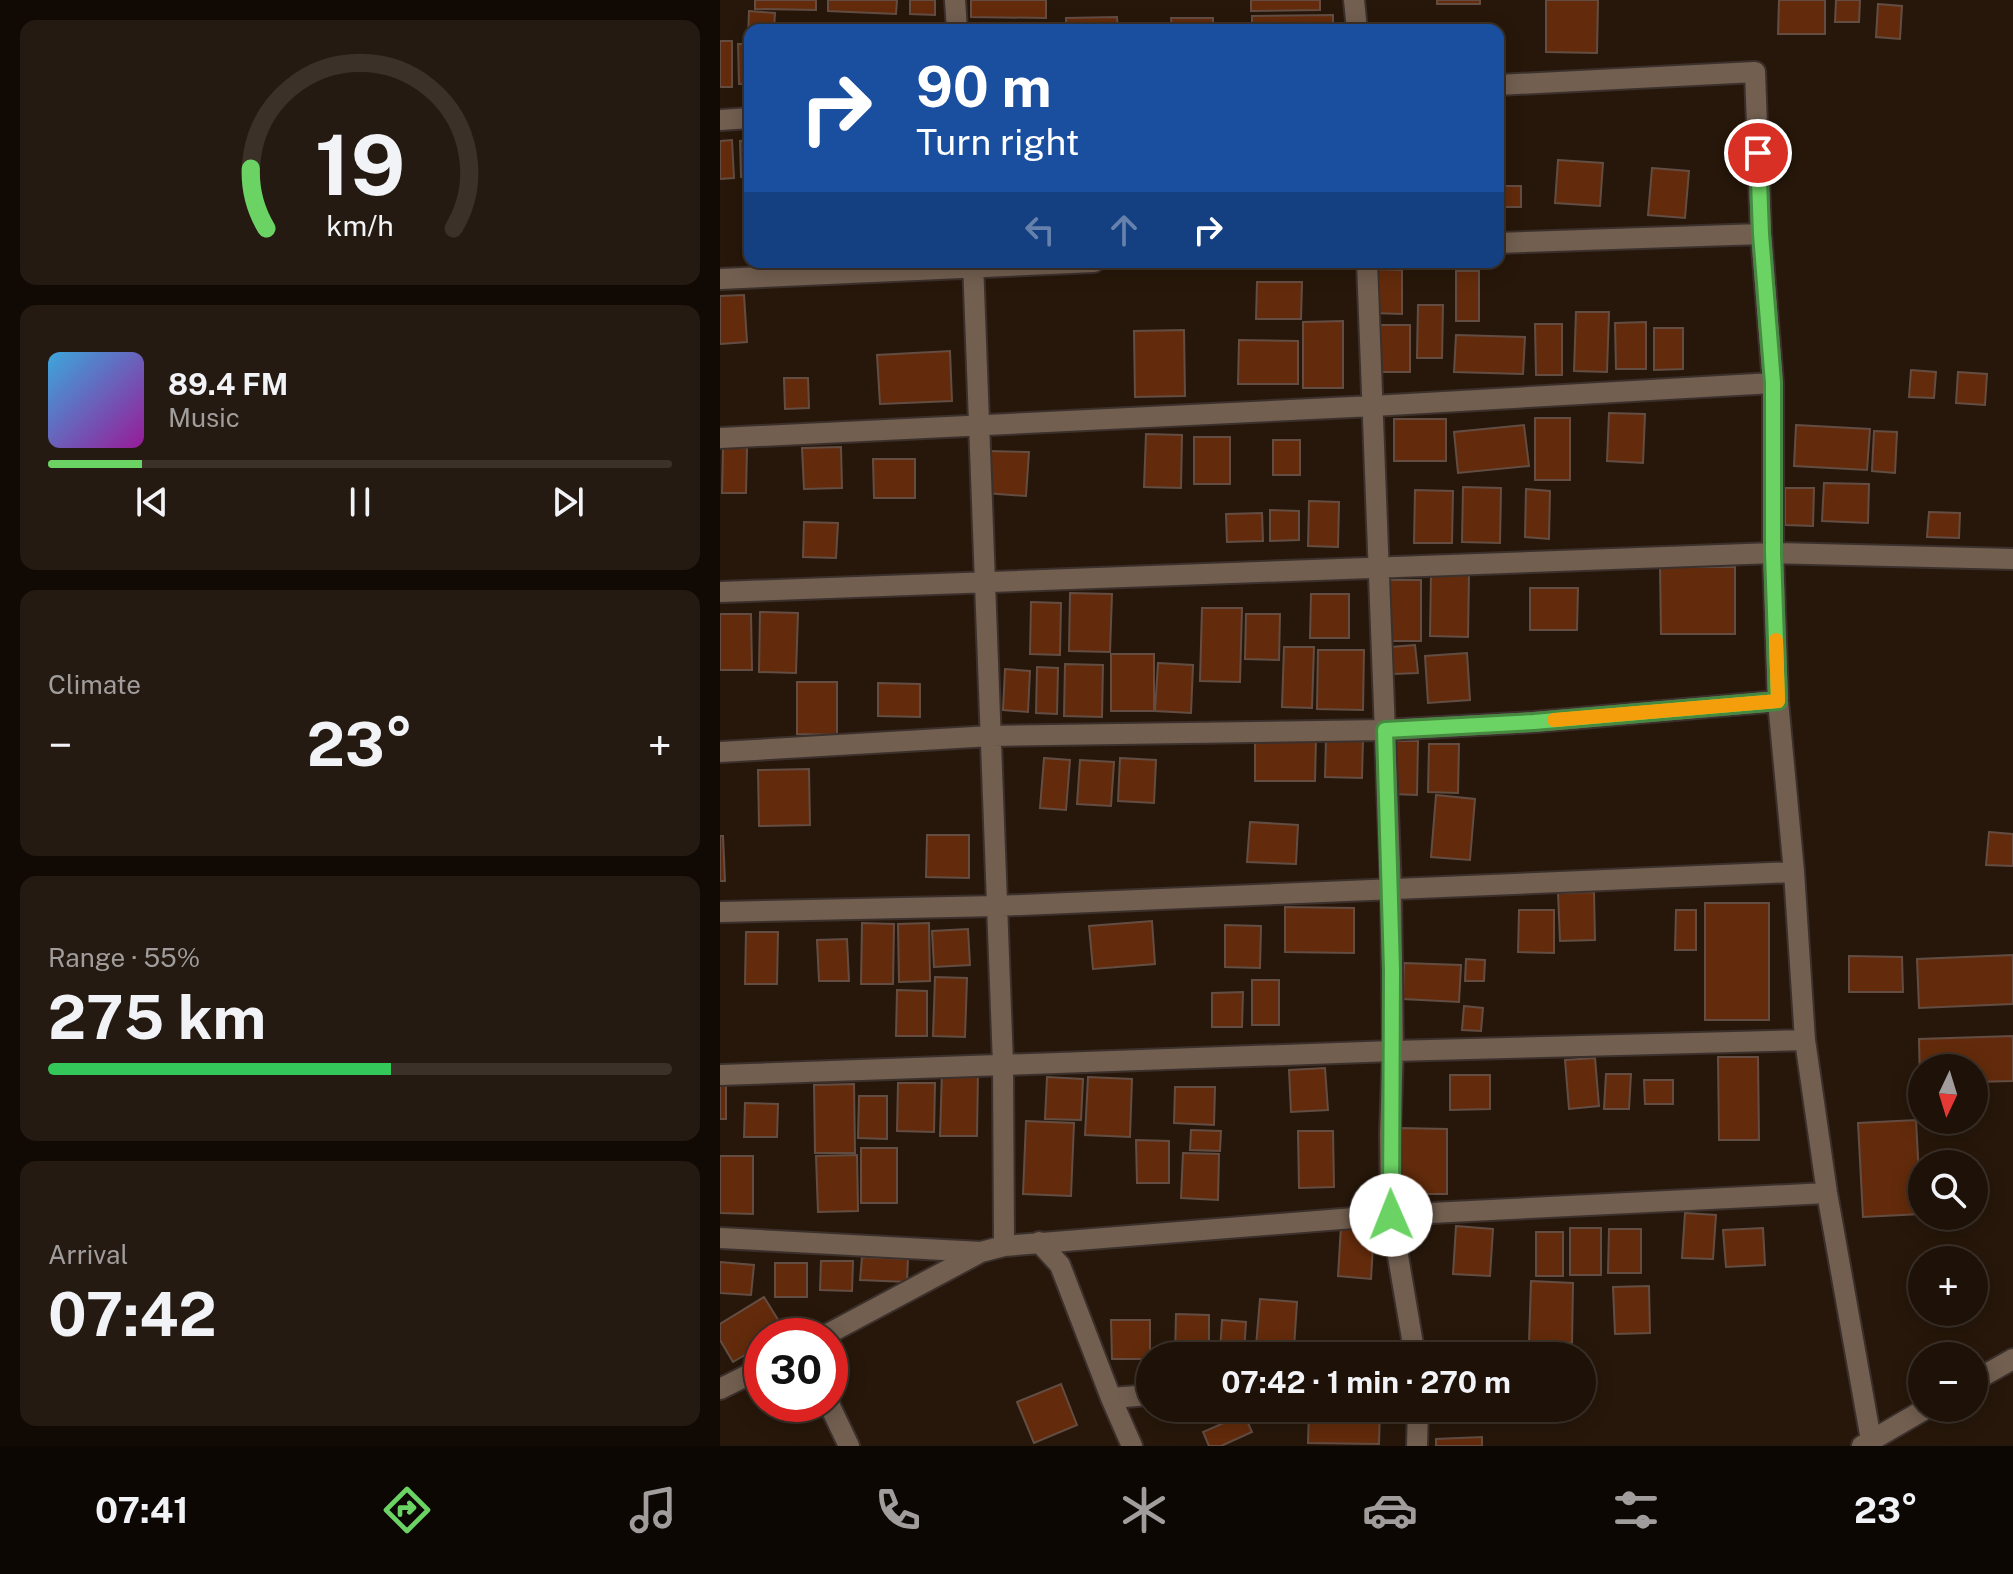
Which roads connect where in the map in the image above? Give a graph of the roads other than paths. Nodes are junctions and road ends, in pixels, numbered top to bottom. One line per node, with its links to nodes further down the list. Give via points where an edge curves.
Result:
1 (955, 0): 3 (street)
2 (1354, 0): 4 (street)
3 (957, 24)
4 (1356, 24)
5 (1504, 85): 8 (street, via 1755,72)
6 (744, 118): 7 (street)
7 (720, 120)
8 (1761, 234): 9 (street); 14 (street)
9 (1504, 243)
10 (919, 268): 13 (street)
11 (973, 268): 16 (street)
12 (1367, 268): 15 (street)
13 (720, 279)
14 (1773, 383): 15 (street); 18 (street)
15 (1373, 406): 16 (street); 20 (street)
16 (980, 424): 17 (street); 21 (street)
17 (720, 438)
18 (1773, 553): 19 (street); 20 (street); 23 (street)
19 (2013, 559)
20 (1379, 568): 21 (street); 24 (street)
21 (985, 581): 22 (street); 25 (street)
22 (720, 592)
23 (1778, 701): 24 (street); 27 (street)
24 (1385, 730): 25 (street); 28 (street)
25 (991, 736): 26 (street); 29 (street)
26 (720, 752)
27 (1794, 872): 28 (street); 31 (street)
28 (1391, 890): 29 (street); 32 (street)
29 (997, 906): 30 (street); 33 (street)
30 (720, 912)
31 (1805, 1040): 32 (street); 35 (street)
32 (1393, 1051): 33 (street); 36 (street)
33 (1003, 1064): 34 (street); 39 (street)
34 (720, 1075)
35 (1827, 1193): 36 (street); 52 (street)
36 (1391, 1215): 38 (street); 42 (street)
37 (720, 1238): 40 (street)
38 (1039, 1242): 39 (street); 48 (street, via 1060,1265)
39 (1004, 1246): 40 (street)
40 (981, 1252): 41 (street)
41 (848, 1323)
42 (1413, 1342)
43 (2013, 1359): 44 (street)
44 (1988, 1373)
45 (744, 1377): 46 (street)
46 (720, 1389)
47 (1136, 1396): 48 (street)
48 (1111, 1398): 54 (street)
49 (1908, 1419): 52 (street)
50 (838, 1422): 53 (street)
51 (1418, 1422): 55 (street)
52 (1866, 1443)
53 (849, 1446)
54 (1132, 1446)
55 (1417, 1446)

